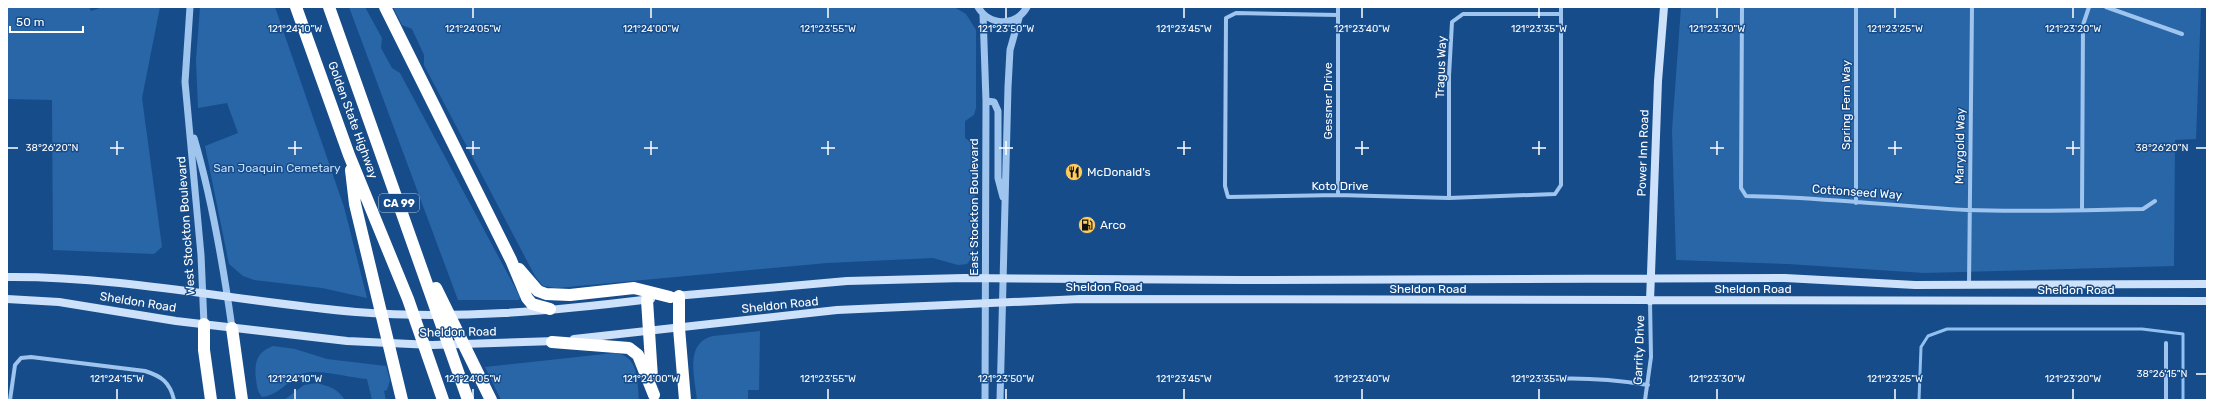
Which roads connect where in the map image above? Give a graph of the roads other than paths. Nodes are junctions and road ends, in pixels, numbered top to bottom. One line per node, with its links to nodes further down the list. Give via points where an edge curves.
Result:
1 (190, 7): 20 (street, West Stockton Boulevard, via 185,82)
2 (296, 7): 21 (highway, Golden State Highway / CA 99)
3 (329, 7): 29 (highway, Golden State Highway / CA 99)
4 (385, 7): 30 (highway)
5 (1027, 7): 17 (street)
6 (1338, 7): 16 (street, Gessner Drive)
7 (1561, 7): 15 (street, Koto Drive)
8 (1664, 7): 36 (main road, Power Inn Road, via 1658,81)
9 (1742, 7): 26 (street, Cottonseed Way, via 1741,188 1746,196 1788,196)
10 (1856, 7): 26 (street, Spring Fern Way)
11 (1972, 7): 28 (street, Marygold Way)
12 (2089, 7): 27 (street, via 2083,25)
13 (2106, 7): 18 (street)
14 (978, 9): 17 (street, via 990,19 1004,22); 19 (street, East Stockton Boulevard)
15 (1560, 14): 23 (street, Tragus Way, via 1464,14 1452,22 1449,76); 23 (street, Koto Drive, via 1561,185 1555,194)
16 (1338, 15): 22 (street, Gessner Drive); 22 (street, Koto Drive, via 1236,13 1226,18 1225,29 1225,186 1228,197)
17 (1019, 18): 25 (street, via 1010,50)
18 (2182, 34)
19 (986, 100): 25 (street, via 994,102 998,111 998,178); 33 (street, East Stockton Boulevard)
20 (190, 126): 39 (street, West Stockton Boulevard); 40 (street, West Stockton Boulevard, via 203,169)
21 (350, 154): 62 (highway, via 355,204); 63 (highway, Golden State Highway / CA 99, via 408,299)
22 (1338, 195): 23 (street, Koto Drive)
23 (1449, 198)
24 (2155, 201): 27 (street, Cottonseed Way, via 2142,209)
25 (1005, 202): 34 (street)
26 (1856, 203): 28 (street, Cottonseed Way)
27 (2082, 209): 28 (street, Cottonseed Way)
28 (1969, 210): 38 (street, Marygold Way)
29 (410, 235): 64 (highway, Golden State Highway / CA 99); 65 (highway)
30 (511, 260): 41 (highway, via 538,291 546,294 570,295 634,288); 48 (highway, via 527,298 532,304)
31 (7, 277): 32 (main road, Sheldon Road)
32 (18, 277): 35 (main road); 39 (main road, Sheldon Road, via 77,277)
33 (985, 278): 34 (main road, Sheldon Road); 41 (main road, Sheldon Road, via 847,281); 47 (street, East Stockton Boulevard)
34 (1004, 278): 36 (main road, Sheldon Road); 44 (street)
35 (7, 280)
36 (1651, 280): 38 (main road, Sheldon Road, via 1785,278 1915,285); 45 (main road, Power Inn Road)
37 (2207, 284): 38 (main road, Sheldon Road)
38 (1970, 285)
39 (203, 293): 40 (main road, Sheldon Road); 49 (street, West Stockton Boulevard)
40 (228, 296): 48 (main road, Sheldon Road, via 358,312 482,314); 50 (street, West Stockton Boulevard)
41 (674, 297): 43 (main road, Sheldon Road); 51 (highway)
42 (7, 299): 49 (main road, Sheldon Road, via 59,302)
43 (647, 300): 48 (main road, Sheldon Road); 52 (highway)
44 (1004, 301): 45 (main road, Sheldon Road); 47 (main road, Sheldon Road); 68 (street)
45 (1650, 301): 46 (main road, Sheldon Road); 56 (street, Garrity Drive, via 1651,357)
46 (2207, 301)
47 (985, 302): 51 (main road, Sheldon Road, via 837,310); 67 (street, East Stockton Boulevard)
48 (550, 309)
49 (204, 324): 50 (main road, Sheldon Road); 60 (highway, via 204,350)
50 (232, 328): 53 (main road, Sheldon Road, via 363,342 432,345); 61 (highway)
51 (679, 328): 52 (main road, Sheldon Road); 66 (highway)
52 (648, 332): 53 (main road, Sheldon Road); 57 (highway)
53 (552, 342): 57 (highway, via 628,348 638,355)
54 (2166, 343): 70 (street)
55 (1531, 381): 56 (street, via 1552,378 1604,378)
56 (1648, 385): 69 (street, Garrity Drive)
57 (654, 397)
58 (10, 400): 59 (street, via 15,365 21,358 31,357 151,373 166,381)
59 (174, 400)
60 (211, 400)
61 (242, 400)
62 (402, 400)
63 (442, 400)
64 (468, 400)
65 (490, 400)
66 (685, 400)
67 (985, 400)
68 (1000, 400)
69 (1645, 400)
70 (2166, 400)

